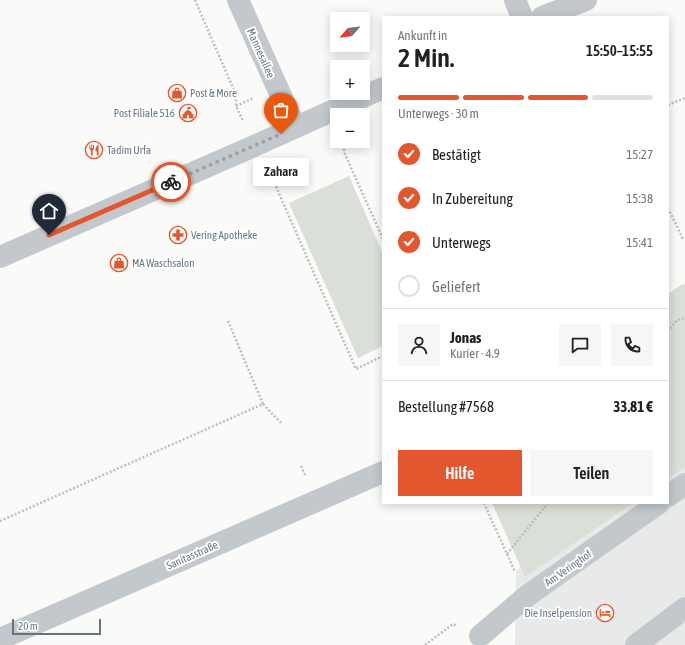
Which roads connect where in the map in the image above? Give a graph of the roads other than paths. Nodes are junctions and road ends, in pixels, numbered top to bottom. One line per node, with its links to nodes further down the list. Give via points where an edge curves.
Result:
1 (238, 0): 7 (street, Mannesallee)
2 (515, 0): 4 (street)
3 (586, 0): 5 (street)
4 (522, 16)
5 (545, 16)
6 (382, 88): 7 (street)
7 (295, 127): 8 (street)
8 (0, 257)
9 (382, 472): 15 (street, Sanitasstraße)
10 (685, 484): 11 (street)
11 (669, 495)
12 (658, 504): 14 (street, Am Veringhof, via 527,596)
13 (685, 608): 16 (street)
14 (480, 636)
15 (0, 639)
16 (636, 645)

